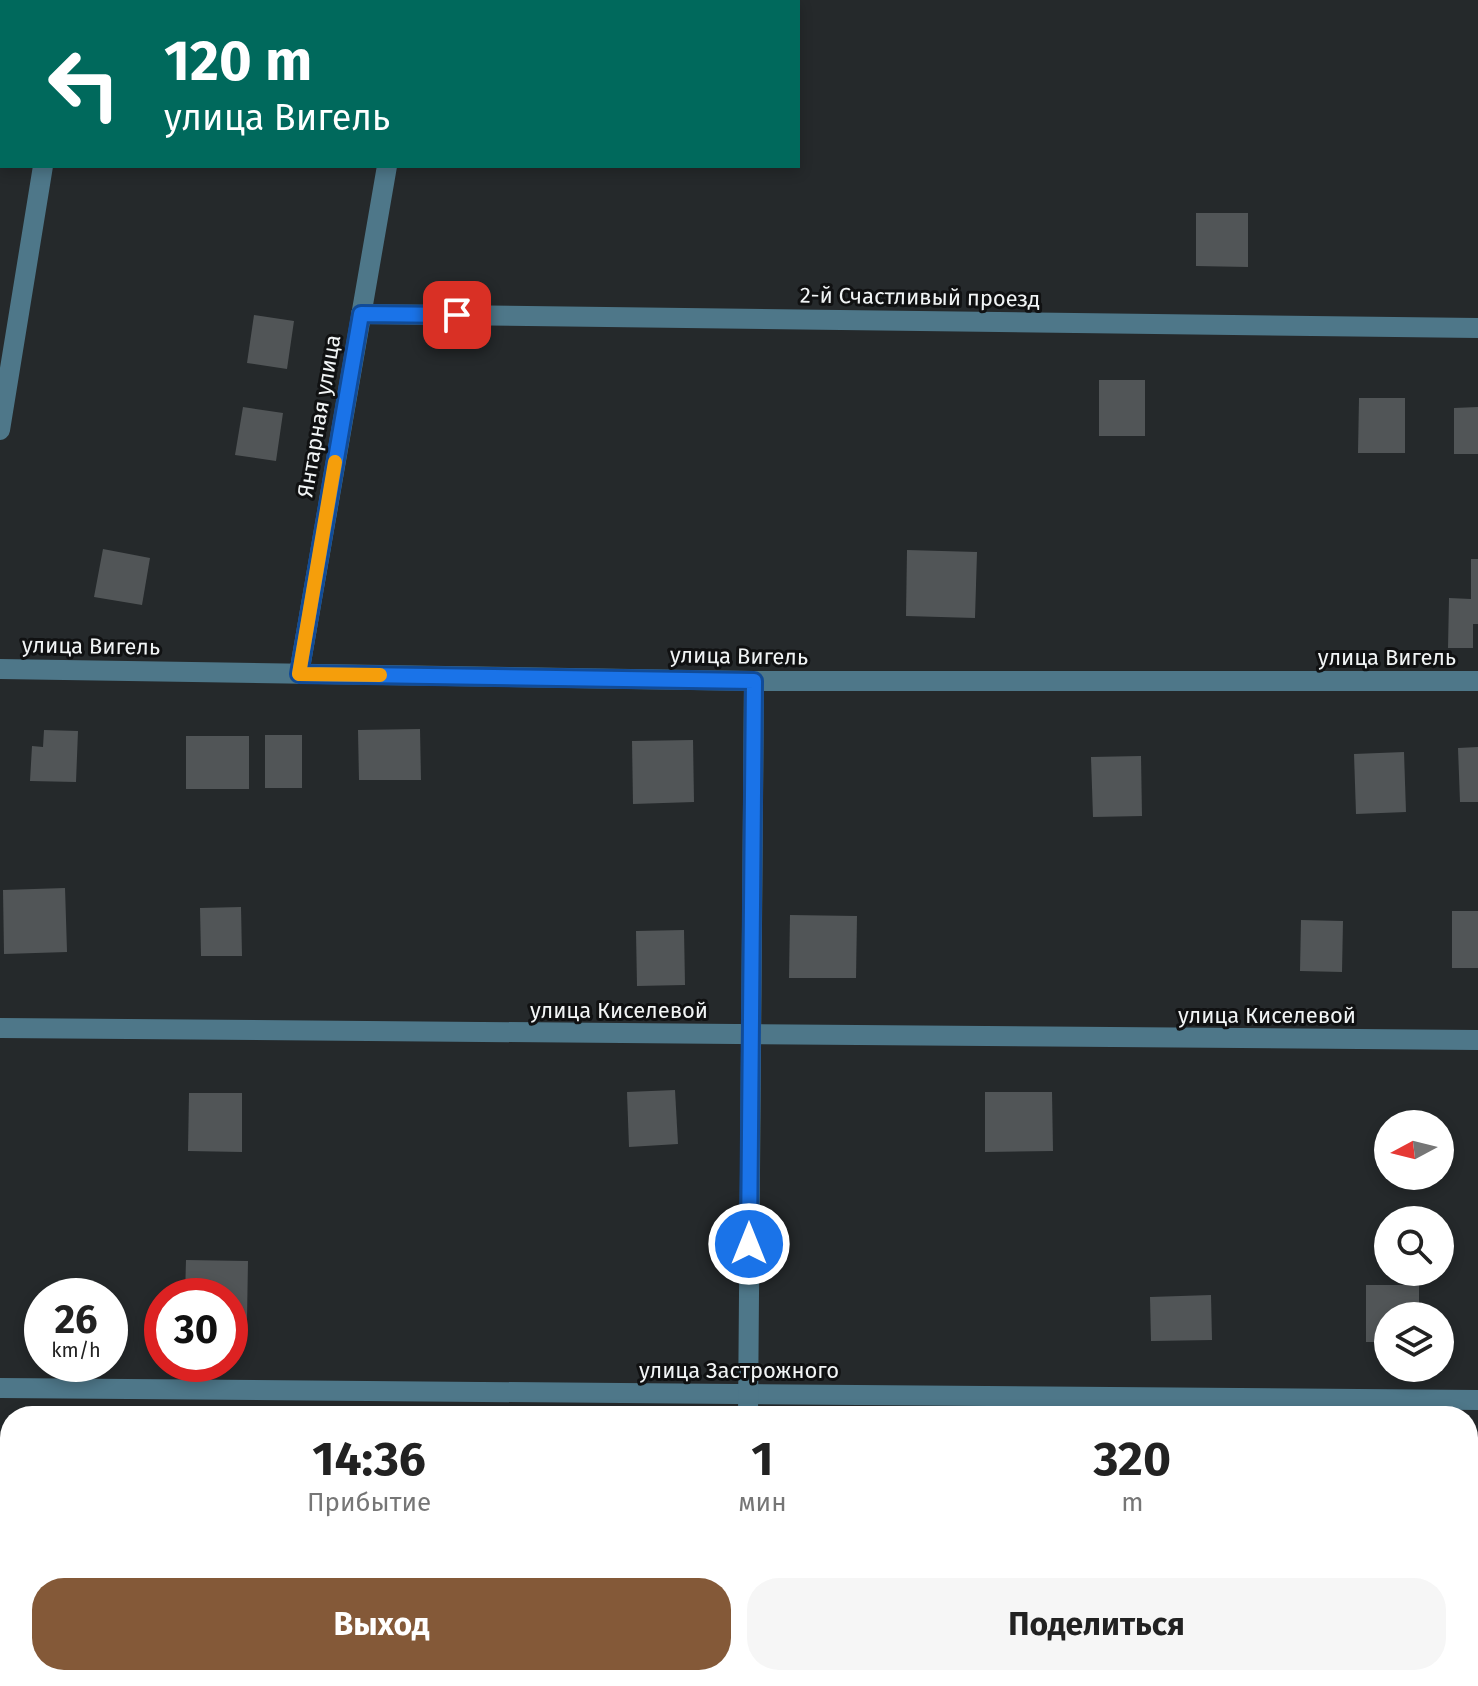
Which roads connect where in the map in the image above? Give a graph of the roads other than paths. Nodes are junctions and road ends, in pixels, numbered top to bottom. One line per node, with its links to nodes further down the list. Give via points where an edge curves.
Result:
1 (43, 168): 5 (street)
2 (387, 168): 3 (street, Янтарная улица)
3 (361, 314): 4 (street, 2-й Счастливый проезд); 7 (street, Янтарная улица)
4 (1478, 328)
5 (0, 430)
6 (0, 669): 7 (street, улица Вигель)
7 (299, 674): 8 (street, улица Вигель)
8 (754, 681): 9 (street, улица Вигель); 11 (street)
9 (1478, 681)
10 (0, 1028): 11 (street, улица Киселевой)
11 (751, 1035): 12 (street, улица Киселевой); 14 (street)
12 (1478, 1040)
13 (0, 1388): 14 (street, улица Застрожного)
14 (748, 1394): 15 (street, улица Застрожного); 16 (street)
15 (1478, 1400)
16 (748, 1406)

